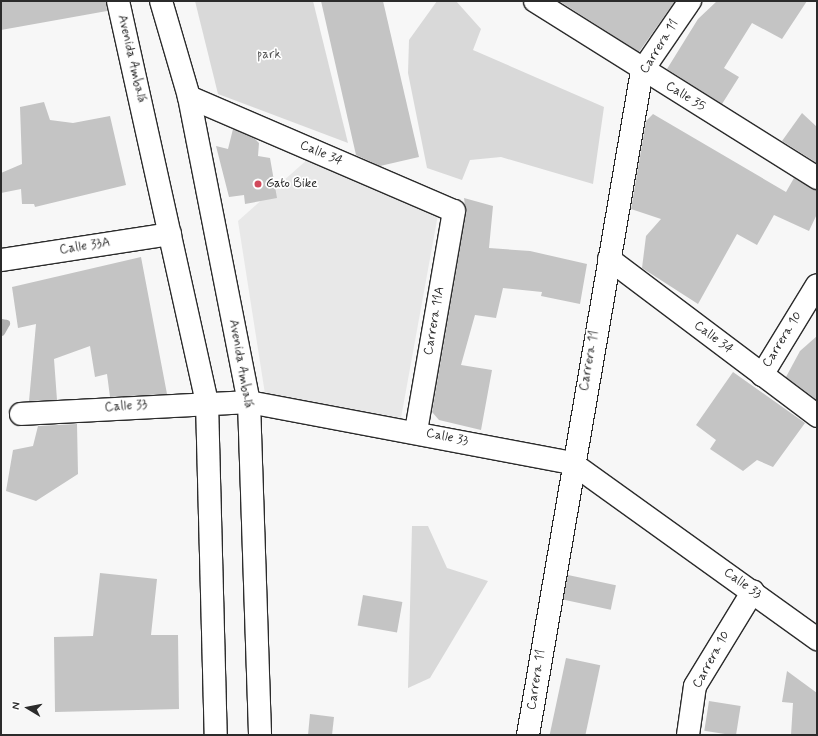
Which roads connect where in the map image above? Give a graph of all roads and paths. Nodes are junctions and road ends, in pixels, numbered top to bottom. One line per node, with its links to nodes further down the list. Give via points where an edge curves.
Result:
1 (118, 1): 9 (street, Avenida Ambalá)
2 (161, 1): 6 (street, Avenida Ambalá)
3 (535, 1): 5 (street, Calle 35)
4 (690, 1): 5 (street, Carrera 11)
5 (642, 71): 7 (street, Calle 35); 10 (street, Carrera 11)
6 (189, 96): 8 (street, Calle 34); 15 (street, Avenida Ambalá)
7 (817, 178)
8 (454, 211): 18 (street, Carrera 11A)
9 (170, 234): 11 (street, Calle 33A); 14 (street, Avenida Ambalá)
10 (609, 259): 13 (street, Calle 34); 19 (street, Carrera 11)
11 (1, 260)
12 (817, 285): 13 (street, Carrera 10)
13 (762, 375): 17 (street, Calle 34)
14 (207, 402): 15 (street, Calle 33); 16 (street, Calle 33); 22 (street, Avenida Ambalá)
15 (248, 402): 18 (street, Calle 33); 23 (street, Avenida Ambalá)
16 (21, 414)
17 (817, 416)
18 (416, 431): 19 (street, Calle 33)
19 (572, 463): 20 (street, Calle 33); 24 (street, Carrera 11)
20 (753, 591): 21 (street, Calle 33); 25 (street, Carrera 10, via 695,686)
21 (817, 639)
22 (216, 735)
23 (260, 735)
24 (528, 735)
25 (688, 735)

